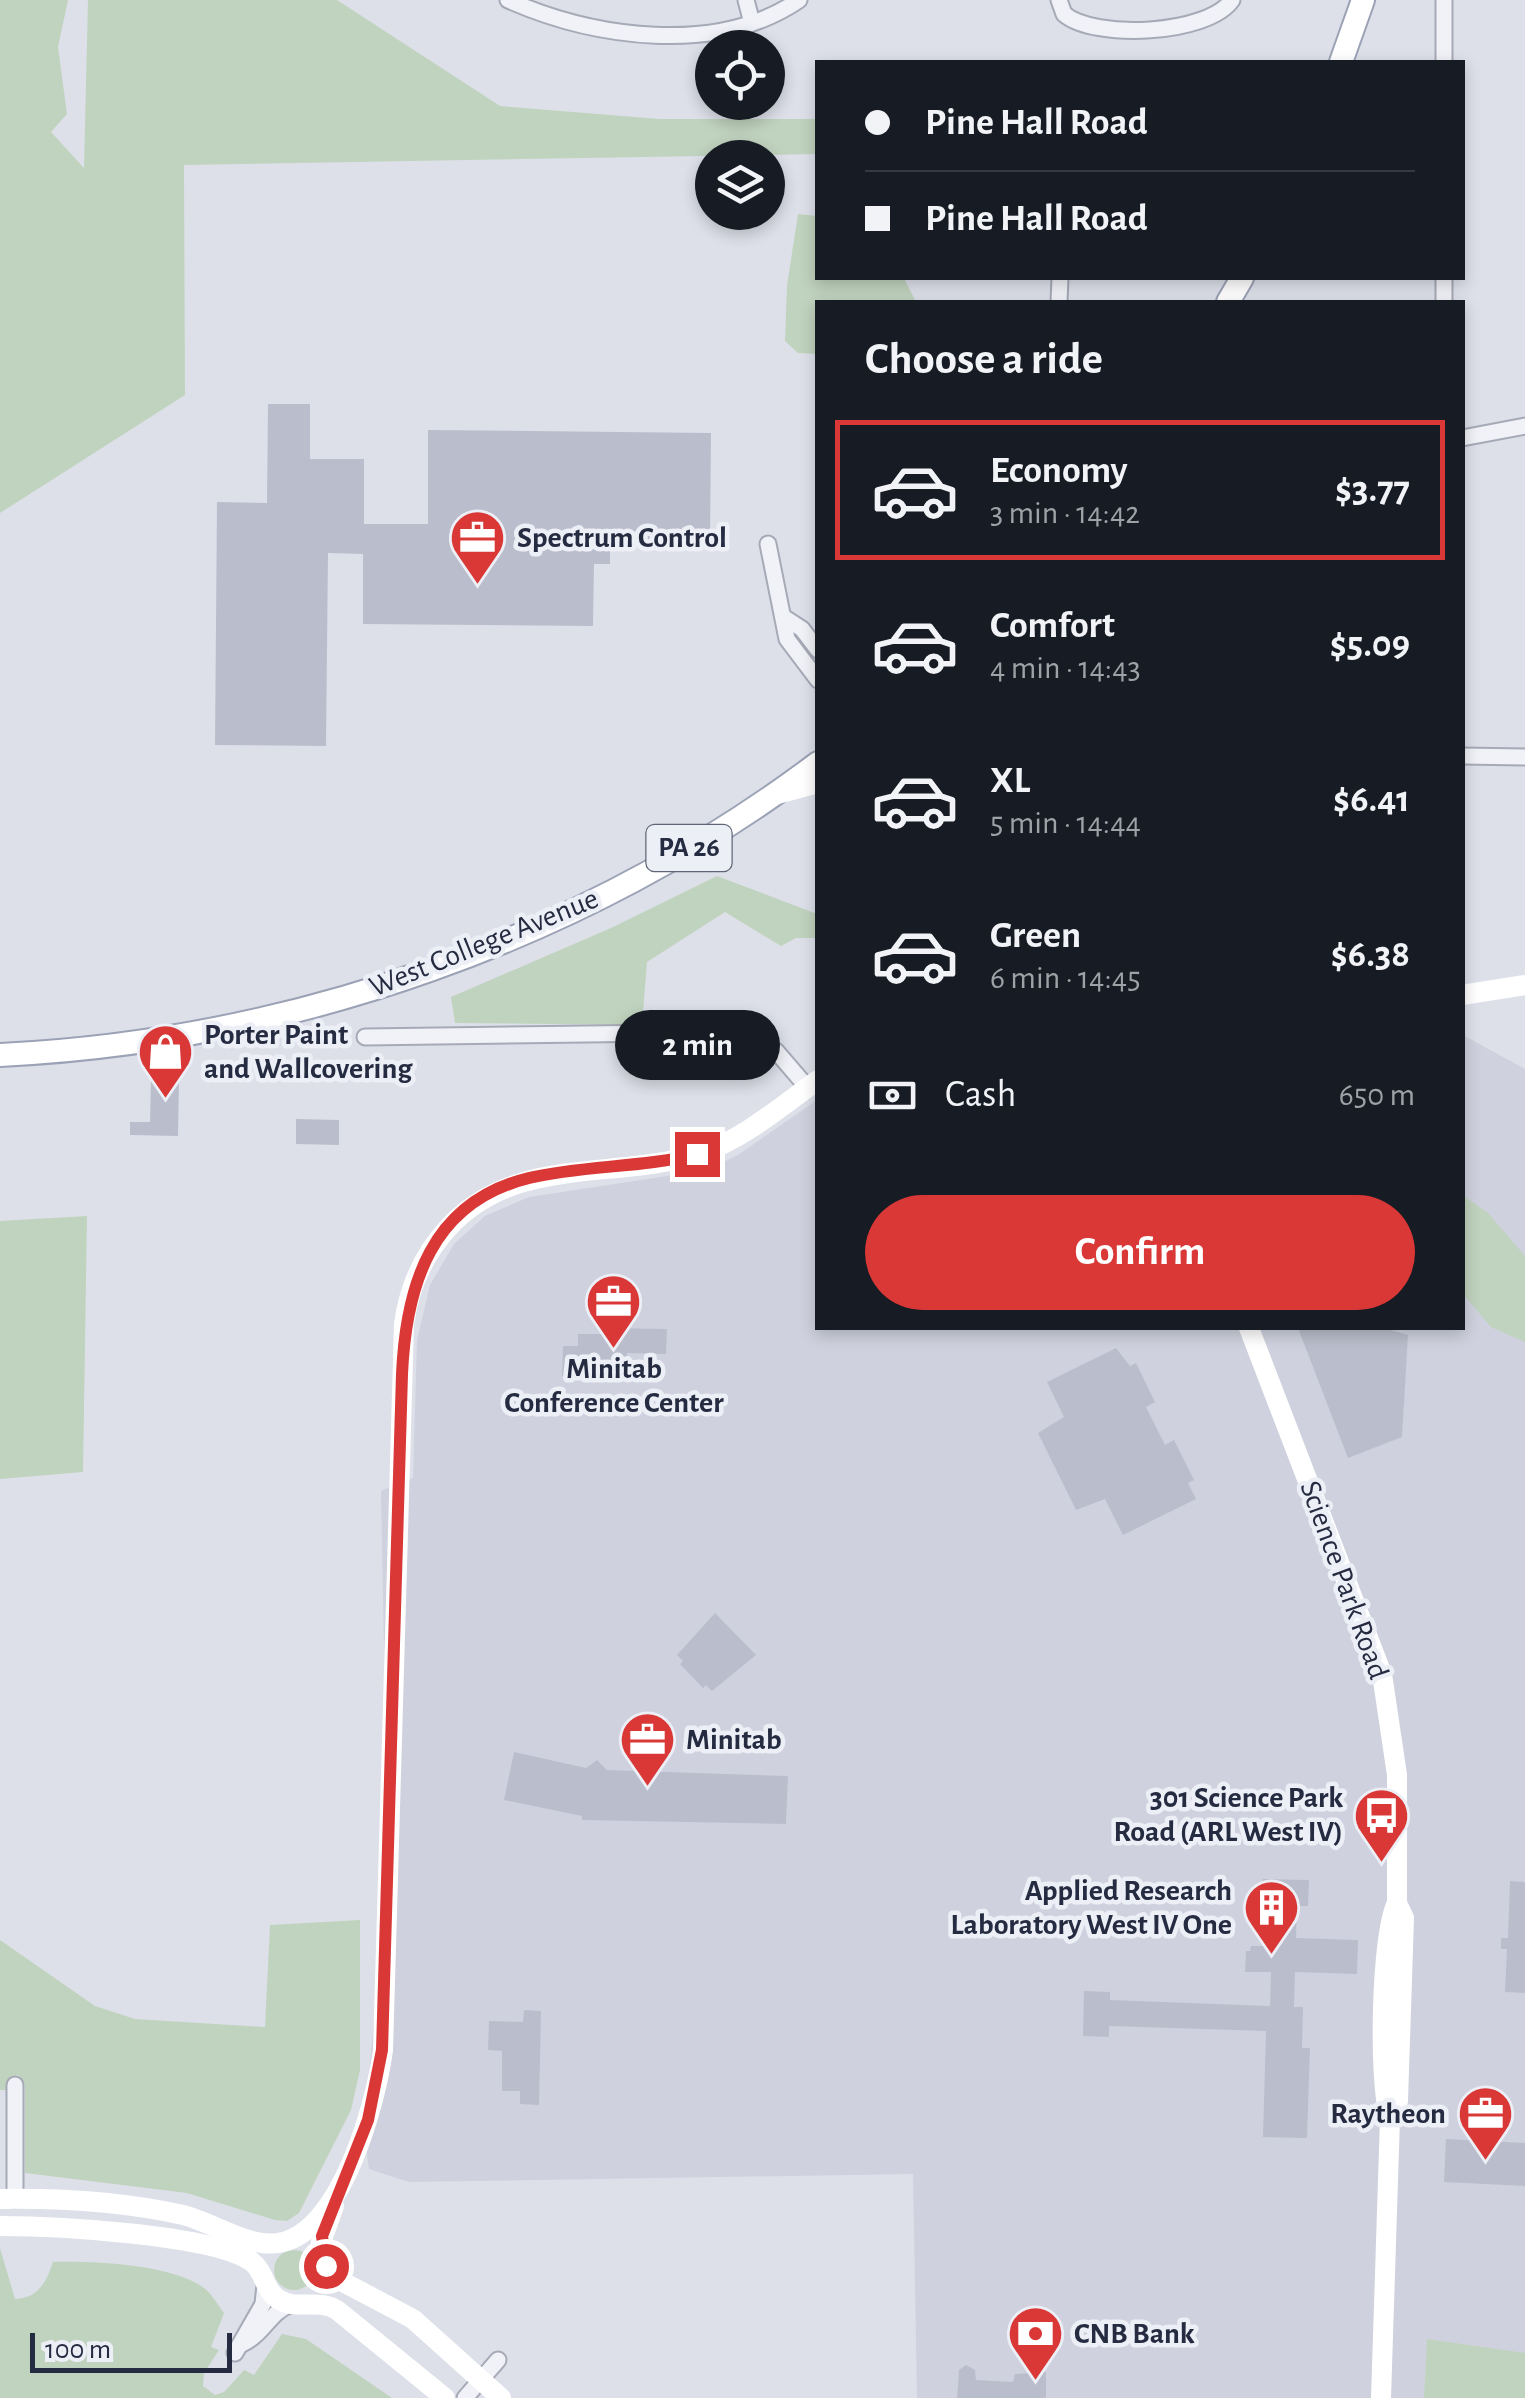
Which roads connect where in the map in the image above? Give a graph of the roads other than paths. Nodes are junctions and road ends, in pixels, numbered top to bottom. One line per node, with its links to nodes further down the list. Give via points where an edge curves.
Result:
1 (508, 0): 8 (street, via 578,24 650,34)
2 (746, 0): 8 (street)
3 (800, 0): 8 (street)
4 (1060, 0): 5 (street, via 1064,14 1085,26 1173,28 1207,22)
5 (1232, 0)
6 (1363, 0): 9 (main road)
7 (1444, 0): 10 (street)
8 (752, 22)
9 (1342, 60)
10 (1444, 60)
11 (1525, 426): 12 (street)
12 (1465, 437)
13 (768, 544): 14 (street)
14 (785, 618): 15 (street); 16 (street, via 787,638)
15 (815, 646)
16 (815, 676)
17 (1465, 756): 18 (street)
18 (1525, 758)
19 (815, 764): 21 (main road, West College Avenue / PA 26)
20 (815, 783): 21 (street)
21 (775, 795): 25 (main road, West College Avenue / PA 26, via 565,915 369,990 198,1032)
22 (1525, 985): 23 (street)
23 (1465, 994)
24 (365, 1037): 26 (street, via 742,1032)
25 (0, 1055)
26 (812, 1083): 29 (street, via 735,1138 697,1154 550,1174 500,1188 455,1220 418,1271 404,1324 382,2050 368,2120)
27 (1250, 1330): 41 (street, Science Park Road, via 1382,1674 1397,1775 1398,1903 1404,1918)
28 (10, 2094): 30 (street)
29 (338, 2190): 32 (street, via 303,2234); 33 (street, via 322,2236)
30 (7, 2199): 32 (street, via 148,2209 264,2243)
31 (0, 2226): 34 (street, via 192,2244 247,2259)
32 (285, 2242): 33 (street, via 309,2243); 34 (street, via 266,2257)
33 (325, 2262): 35 (street, via 323,2287); 37 (street, via 340,2281 413,2319)
34 (264, 2281): 35 (street, via 276,2298); 35 (street, via 263,2304 239,2348 258,2337 280,2309)
35 (300, 2303): 38 (street, via 337,2310)
36 (498, 2360): 37 (street)
37 (483, 2378): 39 (street); 40 (street)
38 (445, 2398)
39 (465, 2398)
40 (501, 2398)
41 (1380, 2398)

